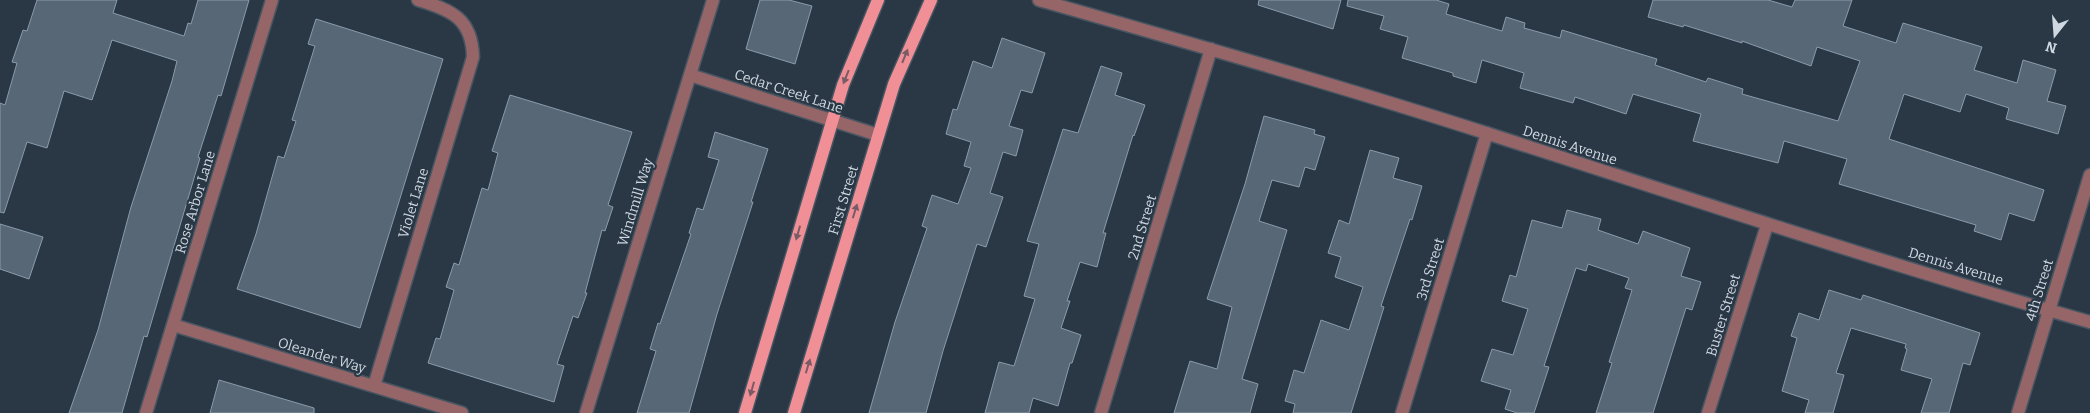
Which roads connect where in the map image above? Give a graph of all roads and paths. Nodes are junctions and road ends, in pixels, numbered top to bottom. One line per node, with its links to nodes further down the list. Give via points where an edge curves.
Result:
1 (272, 0): 16 (street, Rose Arbor Lane)
2 (418, 0): 17 (street, Violet Lane, via 456,14 467,29 473,57)
3 (713, 0): 8 (street, Windmill Way)
4 (878, 0): 9 (main road, one-way to 9)
5 (931, 0): 11 (main road, First Street, one-way to 5, via 894,84)
6 (1038, 0): 7 (street, Dennis Avenue)
7 (1211, 49): 10 (street, Dennis Avenue); 23 (street, 2nd Street)
8 (690, 75): 9 (street, Cedar Creek Lane); 20 (street, Windmill Way)
9 (832, 120): 11 (street, Cedar Creek Lane); 21 (main road, one-way to 21)
10 (1487, 133): 13 (street, Dennis Avenue); 24 (street, 3rd Street)
11 (878, 135): 22 (main road, First Street, one-way to 11)
12 (2090, 175): 14 (street, 4th Street)
13 (1767, 225): 14 (street, Dennis Avenue); 25 (street, Buster Street)
14 (2049, 310): 15 (street, Dennis Avenue); 26 (street, 4th Street)
15 (2090, 322)
16 (173, 325): 17 (street, Oleander Way); 18 (street, Rose Arbor Lane)
17 (374, 386): 19 (street, Oleander Way)
18 (146, 413)
19 (462, 413)
20 (586, 413)
21 (745, 413)
22 (794, 413)
23 (1100, 413)
24 (1402, 413)
25 (1708, 413)
26 (2018, 413)

